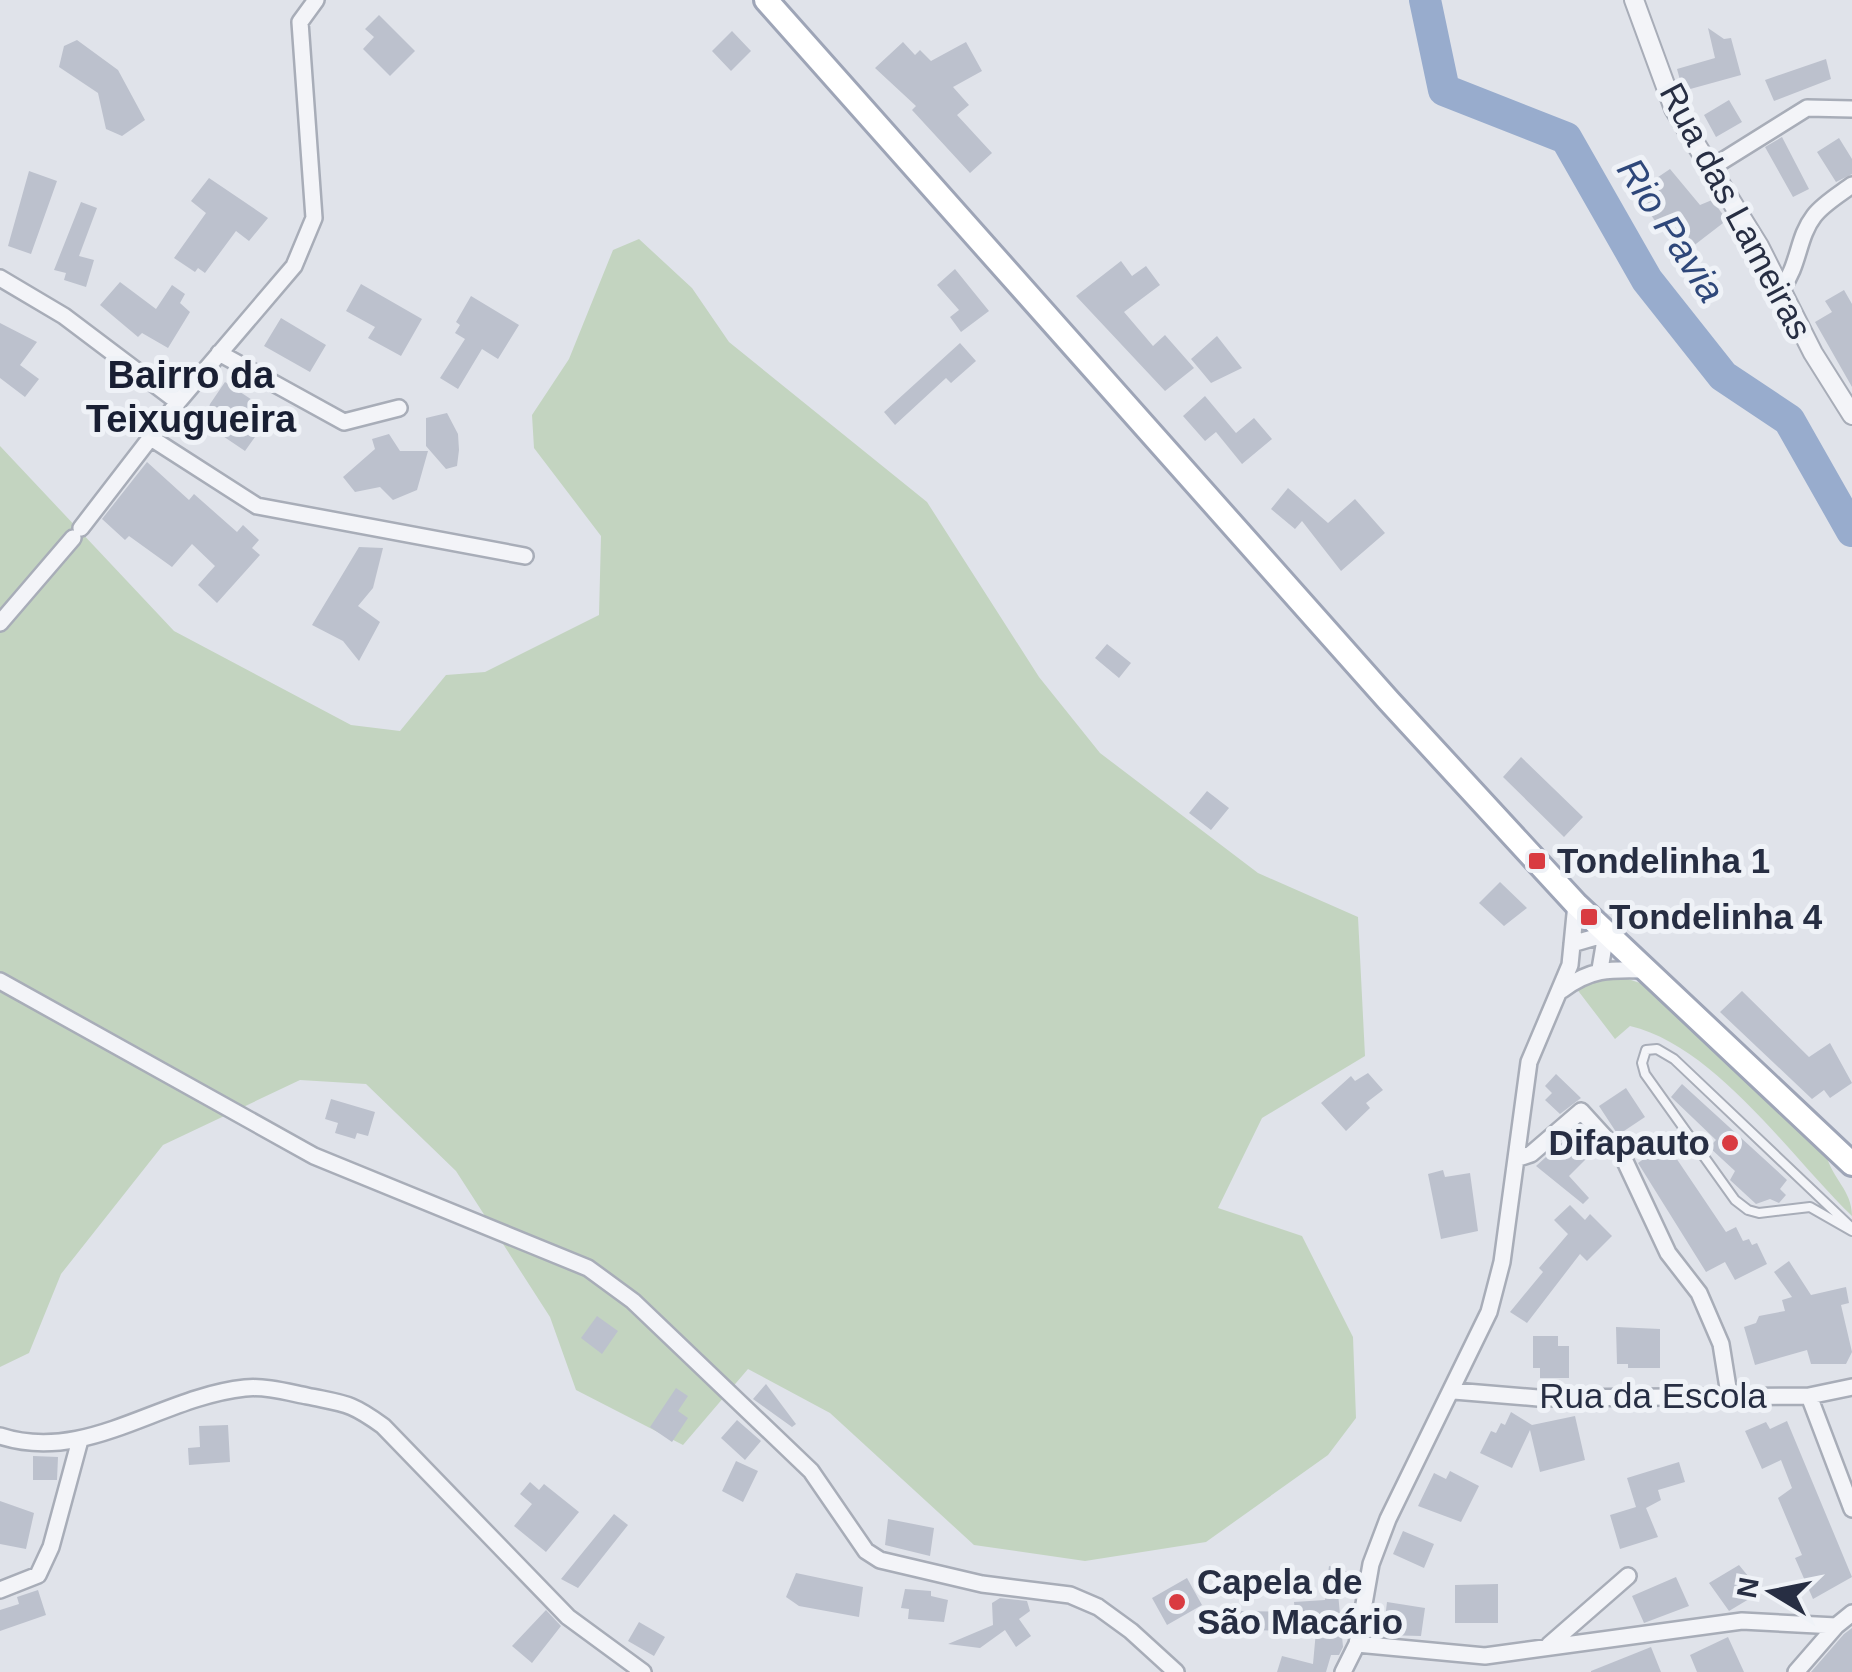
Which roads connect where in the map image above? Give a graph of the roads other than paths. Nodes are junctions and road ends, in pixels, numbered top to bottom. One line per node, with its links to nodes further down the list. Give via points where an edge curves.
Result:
1 (316, 0): 9 (street, via 300,22 314,218 294,266)
2 (766, 0): 16 (main road)
3 (1634, 0): 5 (street, Rua das Lameiras, via 1674,109)
4 (1852, 109): 5 (street, via 1807,108)
5 (1711, 168): 8 (street, Rua das Lameiras)
6 (1852, 185): 8 (street, via 1814,215 1796,270)
7 (0, 278): 10 (street, via 64,316)
8 (1781, 290): 12 (street, Rua das Lameiras)
9 (219, 353): 10 (street); 11 (street, via 344,422)
10 (178, 402): 13 (street)
11 (399, 408)
12 (1852, 415)
13 (151, 438): 14 (street, via 257,506); 15 (street)
14 (525, 556)
15 (0, 624)
16 (1576, 904): 17 (main road); 18 (street)
17 (1606, 934): 18 (street); 19 (street); 20 (main road)
18 (1572, 944): 22 (street)
19 (1600, 969): 20 (street); 22 (street)
20 (1644, 970): 23 (main road)
21 (0, 980): 42 (street, via 314,1156 588,1268 633,1300 811,1471 866,1551 880,1560 982,1584 1070,1595 1098,1607)
22 (1559, 992): 24 (street, via 1529,1062)
23 (1834, 1147): 25 (main road); 26 (lane)
24 (1516, 1159): 29 (street, via 1489,1312); 30 (street, via 1582,1111 1592,1122 1623,1157 1668,1253 1699,1293 1721,1344)
25 (1852, 1164)
26 (1852, 1180)
27 (1852, 1230): 27 (lane, via 1674,1058 1646,1050 1645,1074 1735,1200 1759,1213 1810,1207)
28 (1852, 1387): 31 (street, Rua da Escola)
29 (1454, 1391): 30 (street, Rua da Escola, via 1538,1398); 39 (street, via 1388,1519 1371,1564)
30 (1729, 1394): 31 (street, Rua da Escola)
31 (1808, 1396): 34 (street)
32 (0, 1436): 33 (street, via 28,1445)
33 (80, 1440): 36 (street, via 52,1547 38,1575); 41 (street, via 187,1400 248,1387 350,1402 384,1426 568,1616)
34 (1852, 1509)
35 (1628, 1576): 40 (street)
36 (0, 1590)
37 (1852, 1613): 38 (street)
38 (1836, 1626): 40 (street, via 1742,1620); 44 (street)
39 (1357, 1644): 40 (street, via 1485,1656); 43 (street)
40 (1549, 1645)
41 (643, 1672)
42 (1176, 1672)
43 (1343, 1672)
44 (1796, 1672)

